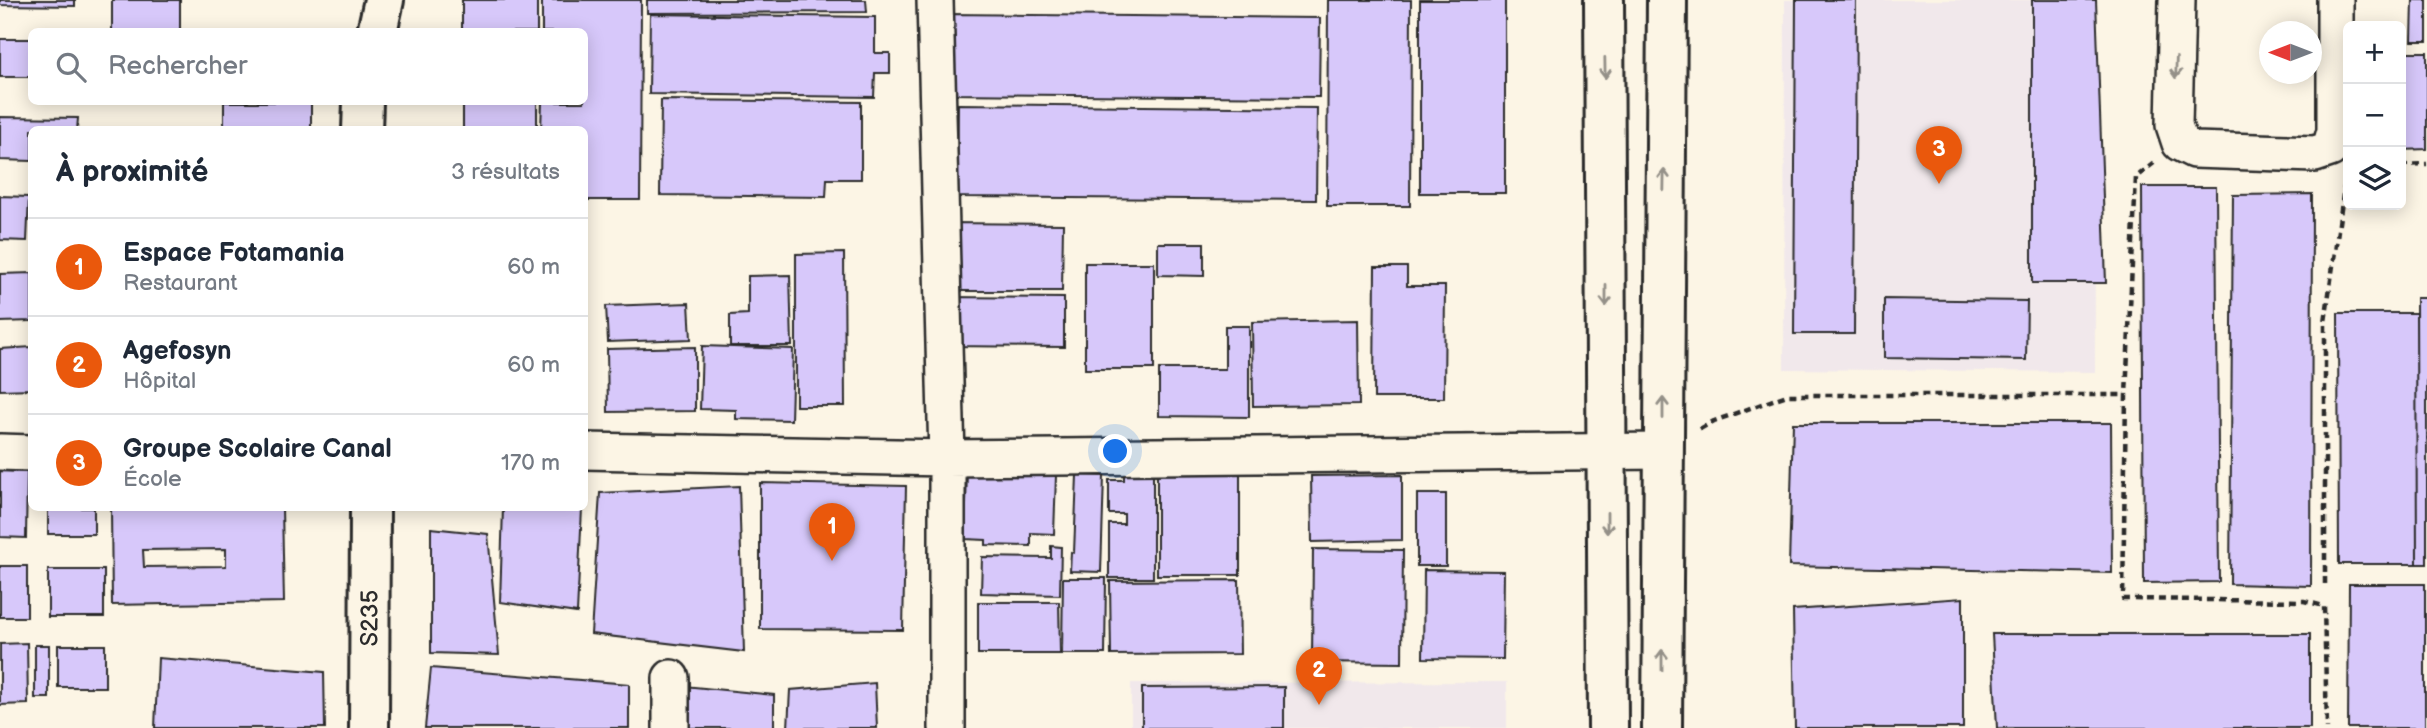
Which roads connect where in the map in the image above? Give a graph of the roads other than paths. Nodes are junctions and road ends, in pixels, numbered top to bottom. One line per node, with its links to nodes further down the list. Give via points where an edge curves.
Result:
1 (384, 0): 7 (main road)
2 (935, 0): 15 (street)
3 (1604, 0): 10 (main road, one-way to 10)
4 (1667, 0): 12 (main road, one-way to 4)
5 (2177, 0): 6 (street, one-way to 6, via 2174,125 2180,143 2194,150 2315,154 2330,149 2335,131)
6 (2335, 0)
7 (378, 28)
8 (363, 105): 9 (main road)
9 (362, 126)
10 (1606, 450): 12 (street); 15 (street); 21 (main road, one-way to 21)
11 (588, 451): 15 (street)
12 (1663, 451): 22 (main road, one-way to 12)
13 (0, 452): 14 (street)
14 (28, 453)
15 (947, 458): 20 (street)
16 (370, 511): 18 (main road, S235)
17 (671, 678): 19 (street)
18 (369, 728)
19 (671, 728)
20 (947, 728)
21 (1608, 728)
22 (1662, 728)

